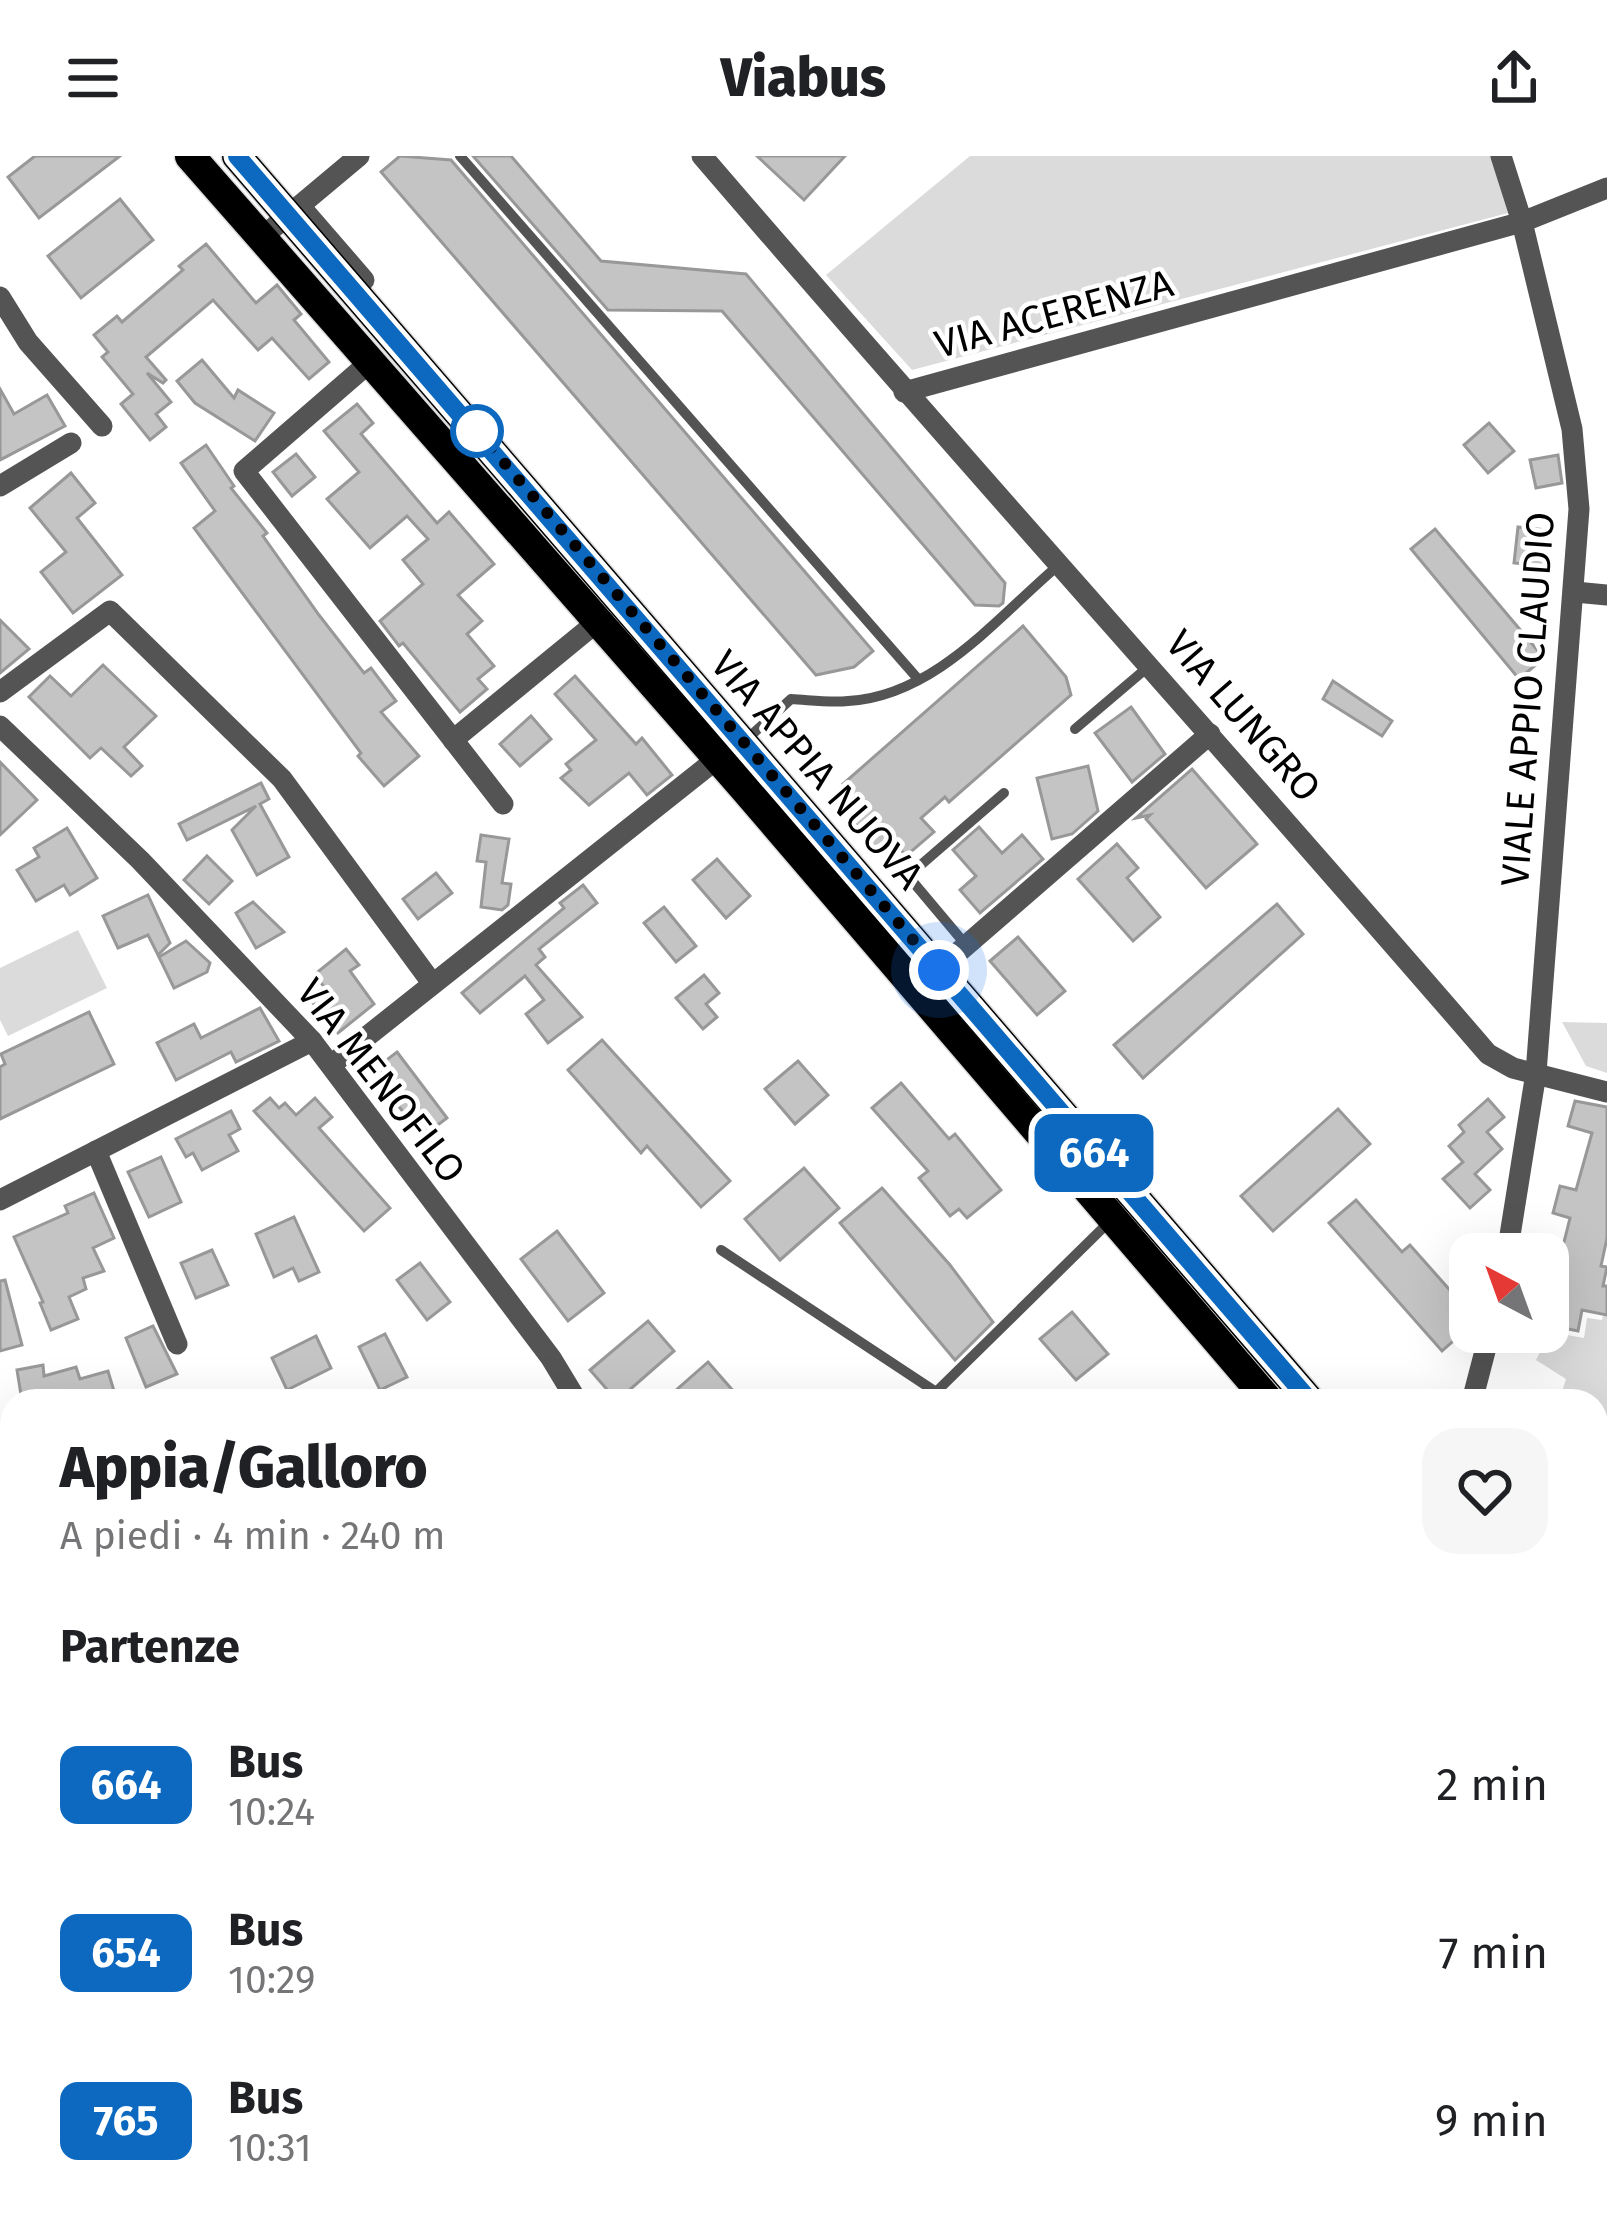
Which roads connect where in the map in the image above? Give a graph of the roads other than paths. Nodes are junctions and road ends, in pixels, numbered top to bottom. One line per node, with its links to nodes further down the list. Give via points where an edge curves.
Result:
1 (190, 156): 10 (main road, VIA APPIA NUOVA)
2 (237, 156): 8 (main road, VIA APPIA NUOVA)
3 (359, 156): 8 (street)
4 (460, 156): 22 (lane)
5 (702, 156): 13 (street, VIA ACERENZA)
6 (1502, 156): 9 (street, VIALE APPIO CLAUDIO)
7 (1607, 188): 9 (street, VIA ACERENZA)
8 (294, 211): 10 (street); 28 (main road, VIA APPIA NUOVA)
9 (1522, 222): 13 (street, VIA ACERENZA); 18 (street, VIALE APPIO CLAUDIO, via 1575,448)
10 (261, 238): 12 (main road, VIA APPIA NUOVA)
11 (0, 297): 14 (street)
12 (370, 362): 20 (main road, VIA APPIA NUOVA); 27 (street, via 244,471)
13 (904, 392): 17 (street, VIA LUNGRO)
14 (102, 426)
15 (70, 443): 16 (street)
16 (0, 486)
17 (1060, 563): 21 (street, VIA LUNGRO); 22 (lane, via 992,627)
18 (1575, 592): 19 (street); 35 (street, VIALE APPIO CLAUDIO)
19 (1607, 595)
20 (597, 622): 27 (street); 28 (main road, VIA APPIA NUOVA)
21 (1151, 665): 25 (lane); 26 (street, VIA LUNGRO)
22 (918, 680): 28 (lane, via 852,701 791,699)
23 (0, 692): 32 (street, via 110,611 282,779)
24 (0, 726): 33 (street, VIA MENOFILO)
25 (1075, 729)
26 (1210, 734): 31 (street); 35 (street, VIA LUNGRO, via 1488,1054)
27 (453, 740): 30 (street)
28 (730, 751): 32 (street); 39 (main road, VIA APPIA NUOVA); 48 (main road, VIA APPIA NUOVA)
29 (1004, 793): 31 (lane, via 908,876)
30 (502, 803)
31 (960, 950)
32 (432, 983): 34 (street)
33 (312, 1041): 34 (street, VIA MENOFILO); 37 (street)
34 (331, 1065): 44 (street, VIA MENOFILO)
35 (1536, 1073): 36 (street, VIA LUNGRO); 40 (street, VIALE APPIO CLAUDIO)
36 (1607, 1092)
37 (96, 1151): 38 (street); 42 (street)
38 (0, 1200)
39 (1112, 1219): 46 (lane); 47 (main road, VIA APPIA NUOVA)
40 (1510, 1233)
41 (722, 1250): 45 (lane)
42 (177, 1344)
43 (1485, 1353): 49 (street)
44 (570, 1389)
45 (931, 1389)
46 (939, 1389)
47 (1259, 1389)
48 (1299, 1389)
49 (1475, 1389)

